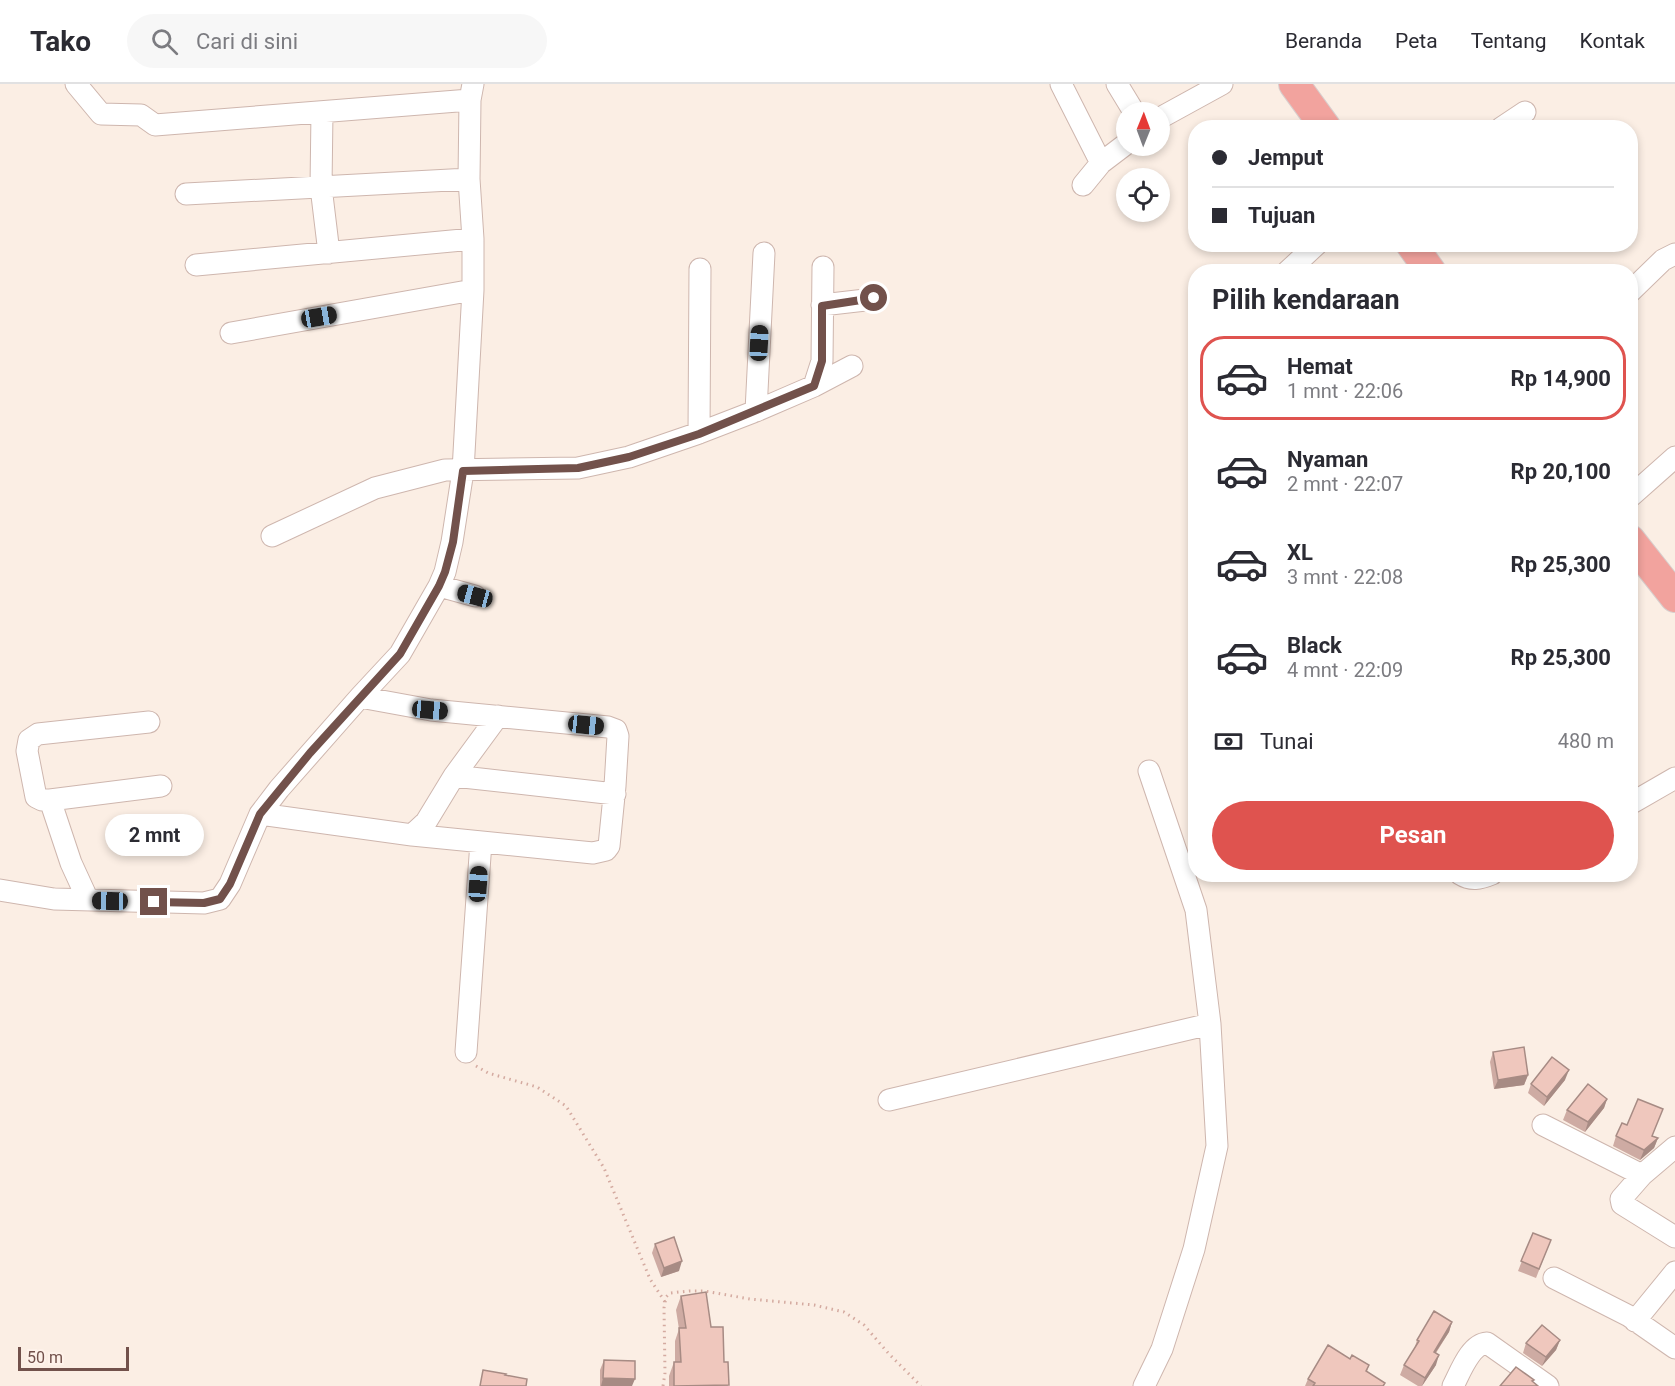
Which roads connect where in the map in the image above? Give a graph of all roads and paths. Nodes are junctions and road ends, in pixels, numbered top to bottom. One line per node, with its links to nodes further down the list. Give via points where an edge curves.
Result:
1 (76, 84): 8 (street, via 101,114 141,115 155,125)
2 (1061, 84): 14 (street)
3 (1117, 84): 7 (street)
4 (1222, 84): 10 (street)
5 (1294, 84): 11 (highway)
6 (471, 92): 8 (street); 15 (street)
7 (1128, 102)
8 (322, 112): 17 (street)
9 (1525, 112): 12 (street)
10 (1170, 113)
11 (1320, 120)
12 (1513, 120)
13 (1116, 152): 14 (street)
14 (1101, 163): 16 (street)
15 (469, 178): 17 (street); 19 (street)
16 (1083, 185)
17 (321, 187): 18 (street); 20 (street)
18 (186, 194)
19 (473, 239): 20 (street); 29 (street)
20 (329, 252): 25 (street)
21 (1308, 252): 24 (street)
22 (764, 254): 35 (street)
23 (1675, 254): 28 (street)
24 (1296, 264)
25 (196, 265)
26 (823, 267): 31 (street)
27 (699, 269): 36 (street)
28 (1638, 284)
29 (473, 290): 32 (street); 38 (street)
30 (874, 298): 31 (street)
31 (822, 306): 34 (street, via 822,361)
32 (231, 333)
33 (852, 366): 34 (street)
34 (814, 386): 35 (street)
35 (756, 411): 36 (street)
36 (699, 434): 38 (street, via 629,457 578,468)
37 (1675, 457): 39 (street)
38 (463, 471): 40 (street, via 445,470 375,488); 42 (street, via 453,542)
39 (1638, 490)
40 (272, 536)
41 (1638, 549): 43 (highway)
42 (439, 586): 44 (street); 45 (street, via 400,654)
43 (1672, 586)
44 (475, 596)
45 (360, 697): 46 (street, via 430,710); 55 (street)
46 (498, 716): 49 (street); 52 (street, via 616,730)
47 (149, 722): 54 (street, via 38,734 29,740 27,751 36,797)
48 (1149, 771): 60 (street, via 1196,910)
49 (454, 776): 52 (street); 56 (street, via 426,822)
50 (1675, 778): 53 (street)
51 (161, 786): 54 (street)
52 (615, 794): 57 (street, via 609,846 601,852)
53 (1638, 799)
54 (50, 800): 59 (street)
55 (260, 814): 56 (street); 59 (street, via 220,899 204,903)
56 (412, 835): 57 (street)
57 (481, 842): 61 (street)
58 (0, 890): 59 (street)
59 (88, 900)
60 (1210, 1024): 62 (street); 74 (street, via 1217,1146 1194,1249 1162,1349)
61 (466, 1052): 69 (path, via 475,1065 488,1073 537,1087 566,1106 604,1168 650,1279)
62 (889, 1100)
63 (1543, 1125): 65 (street)
64 (1675, 1147): 65 (street)
65 (1642, 1175): 66 (street, via 1620,1202)
66 (1675, 1238)
67 (1675, 1272): 70 (street)
68 (1554, 1278): 70 (street)
69 (665, 1302): 72 (path); 73 (path, via 670,1293 704,1291 844,1312 864,1325)
70 (1635, 1321): 71 (street)
71 (1675, 1348)
72 (663, 1386)
73 (921, 1386)
74 (1144, 1386)
75 (1453, 1386): 76 (street, via 1480,1343 1487,1343)
76 (1548, 1386)

